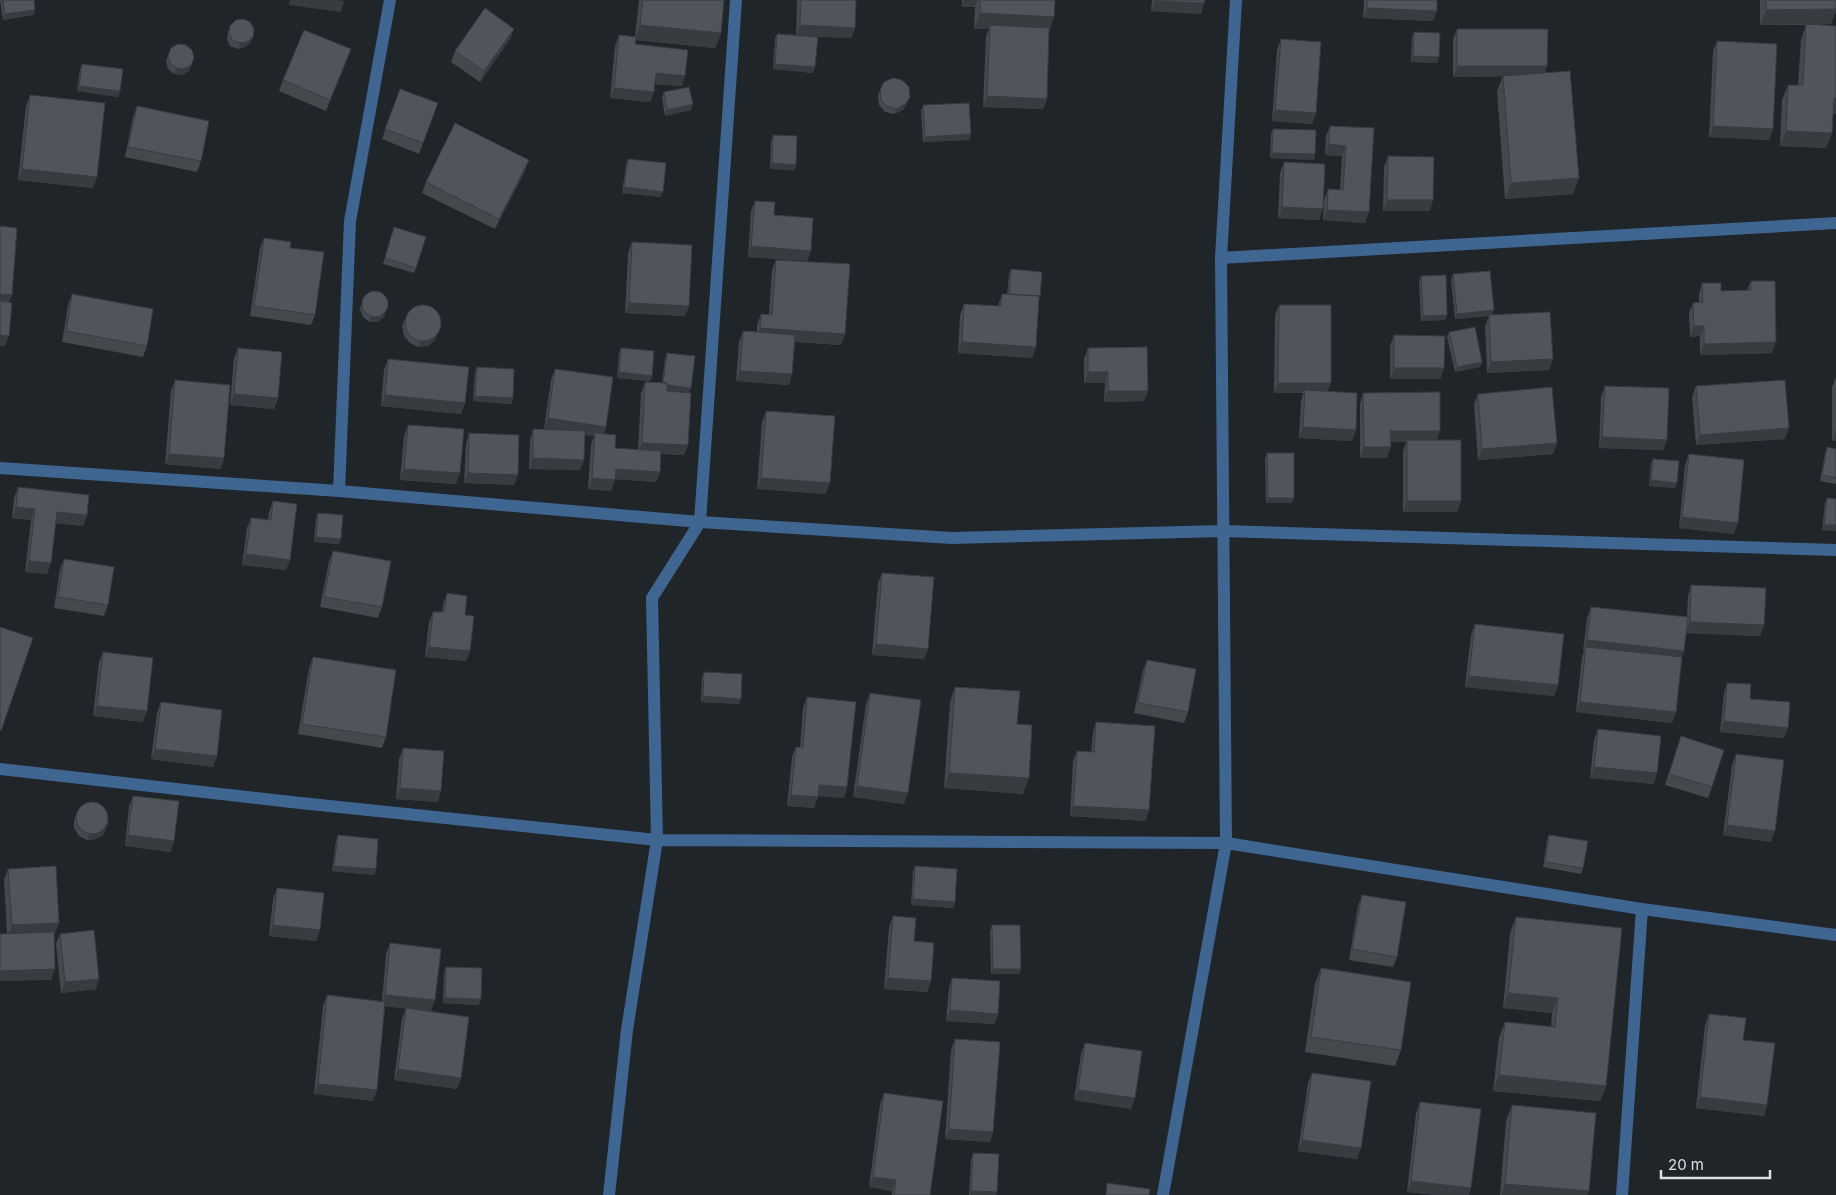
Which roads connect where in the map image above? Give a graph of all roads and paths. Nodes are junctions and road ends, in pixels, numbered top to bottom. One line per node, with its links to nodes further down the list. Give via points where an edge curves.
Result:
1 (390, 0): 7 (street, via 350,222)
2 (736, 0): 8 (street)
3 (1236, 0): 5 (street)
4 (1836, 223): 5 (street)
5 (1221, 258): 9 (street)
6 (0, 468): 7 (street)
7 (338, 491): 8 (street)
8 (700, 522): 9 (street, via 952,538); 12 (street, via 652,598)
9 (1223, 531): 10 (street); 13 (street)
10 (1836, 550)
11 (0, 769): 12 (street)
12 (657, 840): 13 (street); 16 (street, via 627,1030)
13 (1226, 843): 14 (street); 17 (street)
14 (1642, 909): 15 (street); 18 (street)
15 (1836, 935)
16 (609, 1195)
17 (1163, 1195)
18 (1622, 1195)

